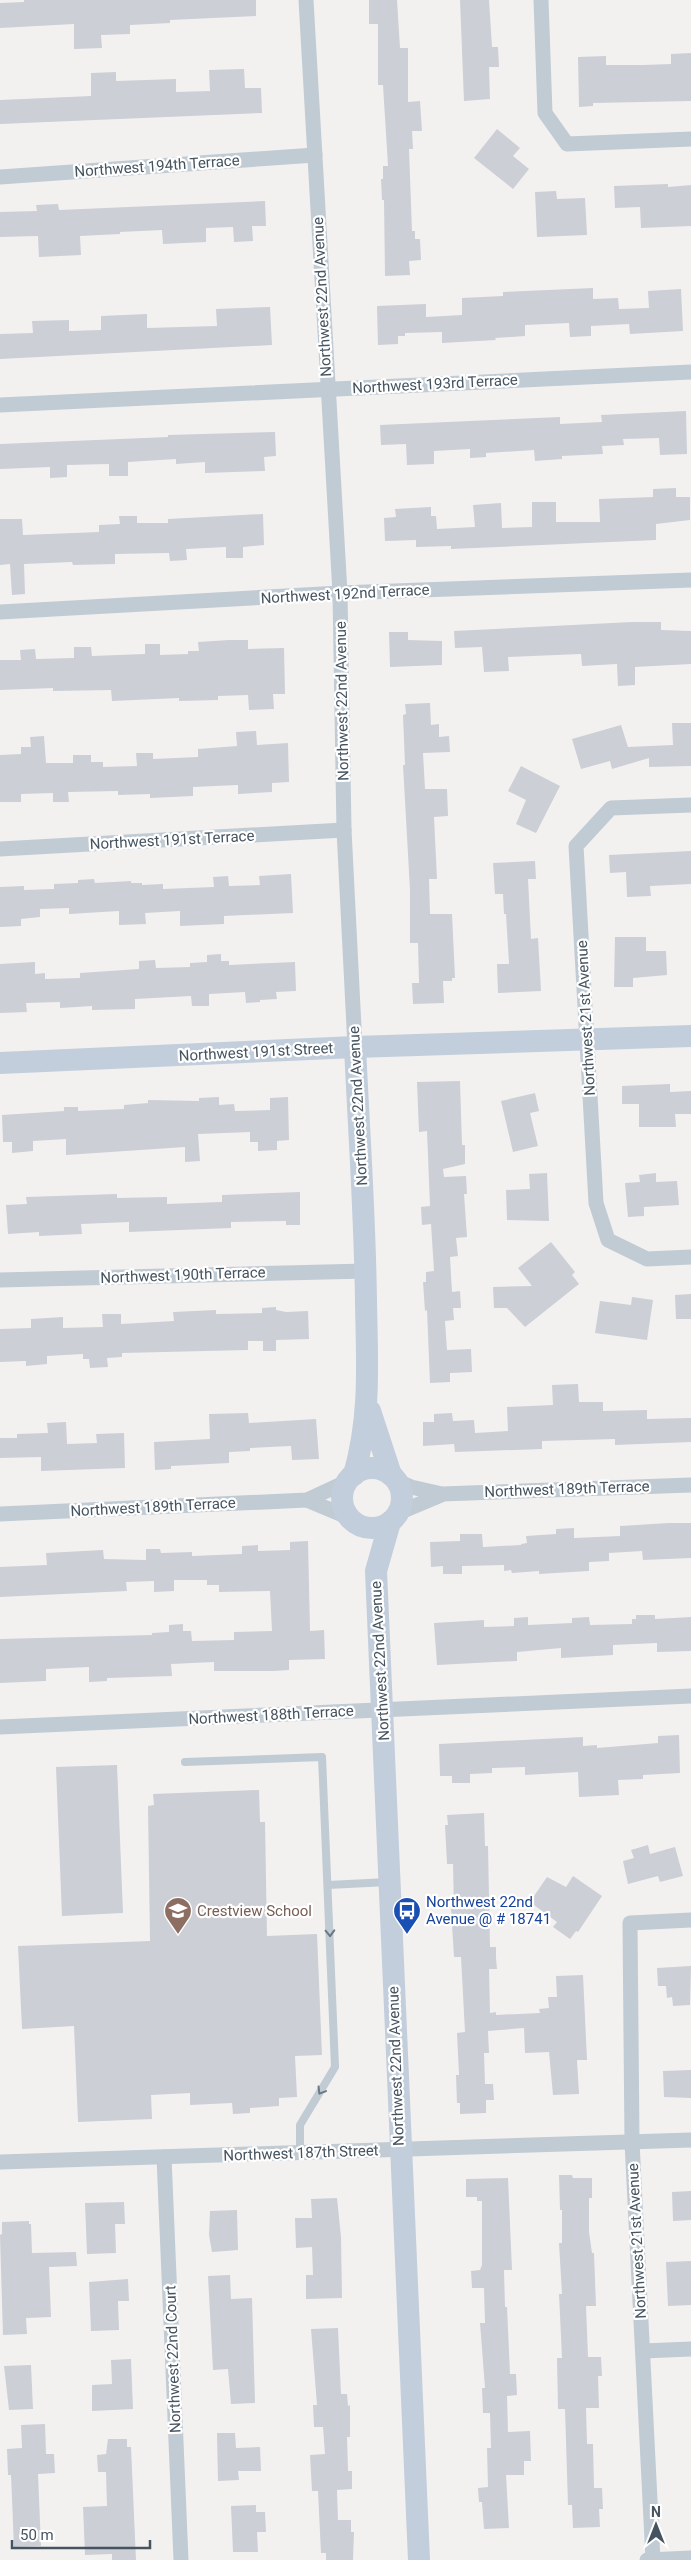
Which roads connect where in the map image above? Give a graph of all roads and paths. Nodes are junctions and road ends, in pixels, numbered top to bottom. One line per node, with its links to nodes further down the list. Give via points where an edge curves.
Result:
1 (306, 0): 4 (street, Northwest 22nd Avenue)
2 (541, 0): 3 (street, via 546,113 567,144)
3 (691, 139)
4 (315, 155): 5 (street, Northwest 194th Terrace); 7 (street, Northwest 22nd Avenue)
5 (0, 177)
6 (691, 372): 7 (street, Northwest 193rd Terrace)
7 (327, 390): 8 (street, Northwest 193rd Terrace); 10 (street, Northwest 22nd Avenue)
8 (0, 405)
9 (691, 580): 10 (street, Northwest 192nd Terrace)
10 (340, 594): 11 (street, Northwest 192nd Terrace); 13 (street, Northwest 22nd Avenue)
11 (0, 612)
12 (691, 805): 16 (street, Northwest 21st Avenue, via 611,808 576,846)
13 (344, 830): 14 (street, Northwest 191st Terrace); 17 (street, Northwest 22nd Avenue)
14 (0, 849)
15 (691, 1036): 16 (street, Northwest 191st Street)
16 (588, 1041): 17 (street, Northwest 191st Street); 19 (street, Northwest 21st Avenue, via 596,1203 608,1240 647,1259)
17 (356, 1047): 18 (street, Northwest 191st Street); 20 (street, Northwest 22nd Avenue)
18 (0, 1063)
19 (691, 1257)
20 (366, 1270): 21 (street, Northwest 190th Terrace); 22 (street, Northwest 22nd Avenue)
21 (0, 1280)
22 (368, 1403): 23 (street, Northwest 22nd Avenue, via 362,1449); 24 (street, Northwest 22nd Avenue)
23 (351, 1478): 24 (street, via 368,1468 378,1469); 27 (street, Northwest 189th Terrace); 30 (street, via 342,1498 343,1507)
24 (394, 1478): 26 (street, Northwest 189th Terrace, via 424,1491); 29 (street, via 403,1498)
25 (691, 1485): 26 (street, Northwest 189th Terrace)
26 (442, 1494): 29 (street, Northwest 189th Terrace)
27 (307, 1500): 28 (street, Northwest 189th Terrace); 30 (street, Northwest 189th Terrace)
28 (0, 1514)
29 (394, 1518): 30 (street, via 372,1528); 31 (street, Northwest 22nd Avenue)
30 (352, 1520): 31 (street, Northwest 22nd Avenue, via 364,1539)
31 (376, 1571): 33 (street, Northwest 22nd Avenue)
32 (691, 1696): 33 (street, Northwest 188th Terrace)
33 (382, 1710): 34 (street, Northwest 188th Terrace); 36 (street, Northwest 22nd Avenue)
34 (0, 1727)
35 (185, 1762): 37 (lane, via 322,1757)
36 (389, 1882): 37 (lane); 41 (street, Northwest 22nd Avenue)
37 (328, 1884): 42 (lane, one-way to 42, via 335,2066 300,2125)
38 (691, 1920): 40 (street, Northwest 21st Avenue, via 630,1923)
39 (691, 2140): 40 (street, Northwest 187th Street)
40 (632, 2142): 41 (street, Northwest 187th Street); 46 (street, Northwest 21st Avenue)
41 (400, 2150): 42 (street, Northwest 187th Street); 49 (street, Northwest 22nd Avenue)
42 (300, 2152): 43 (street, Northwest 187th Street)
43 (164, 2157): 44 (street, Northwest 187th Street); 48 (street, Northwest 22nd Court)
44 (0, 2162)
45 (691, 2349): 46 (street)
46 (643, 2351): 51 (street, Northwest 21st Avenue)
47 (691, 2558): 51 (street)
48 (181, 2560)
49 (419, 2560)
50 (647, 2560): 51 (street)
51 (653, 2560)

